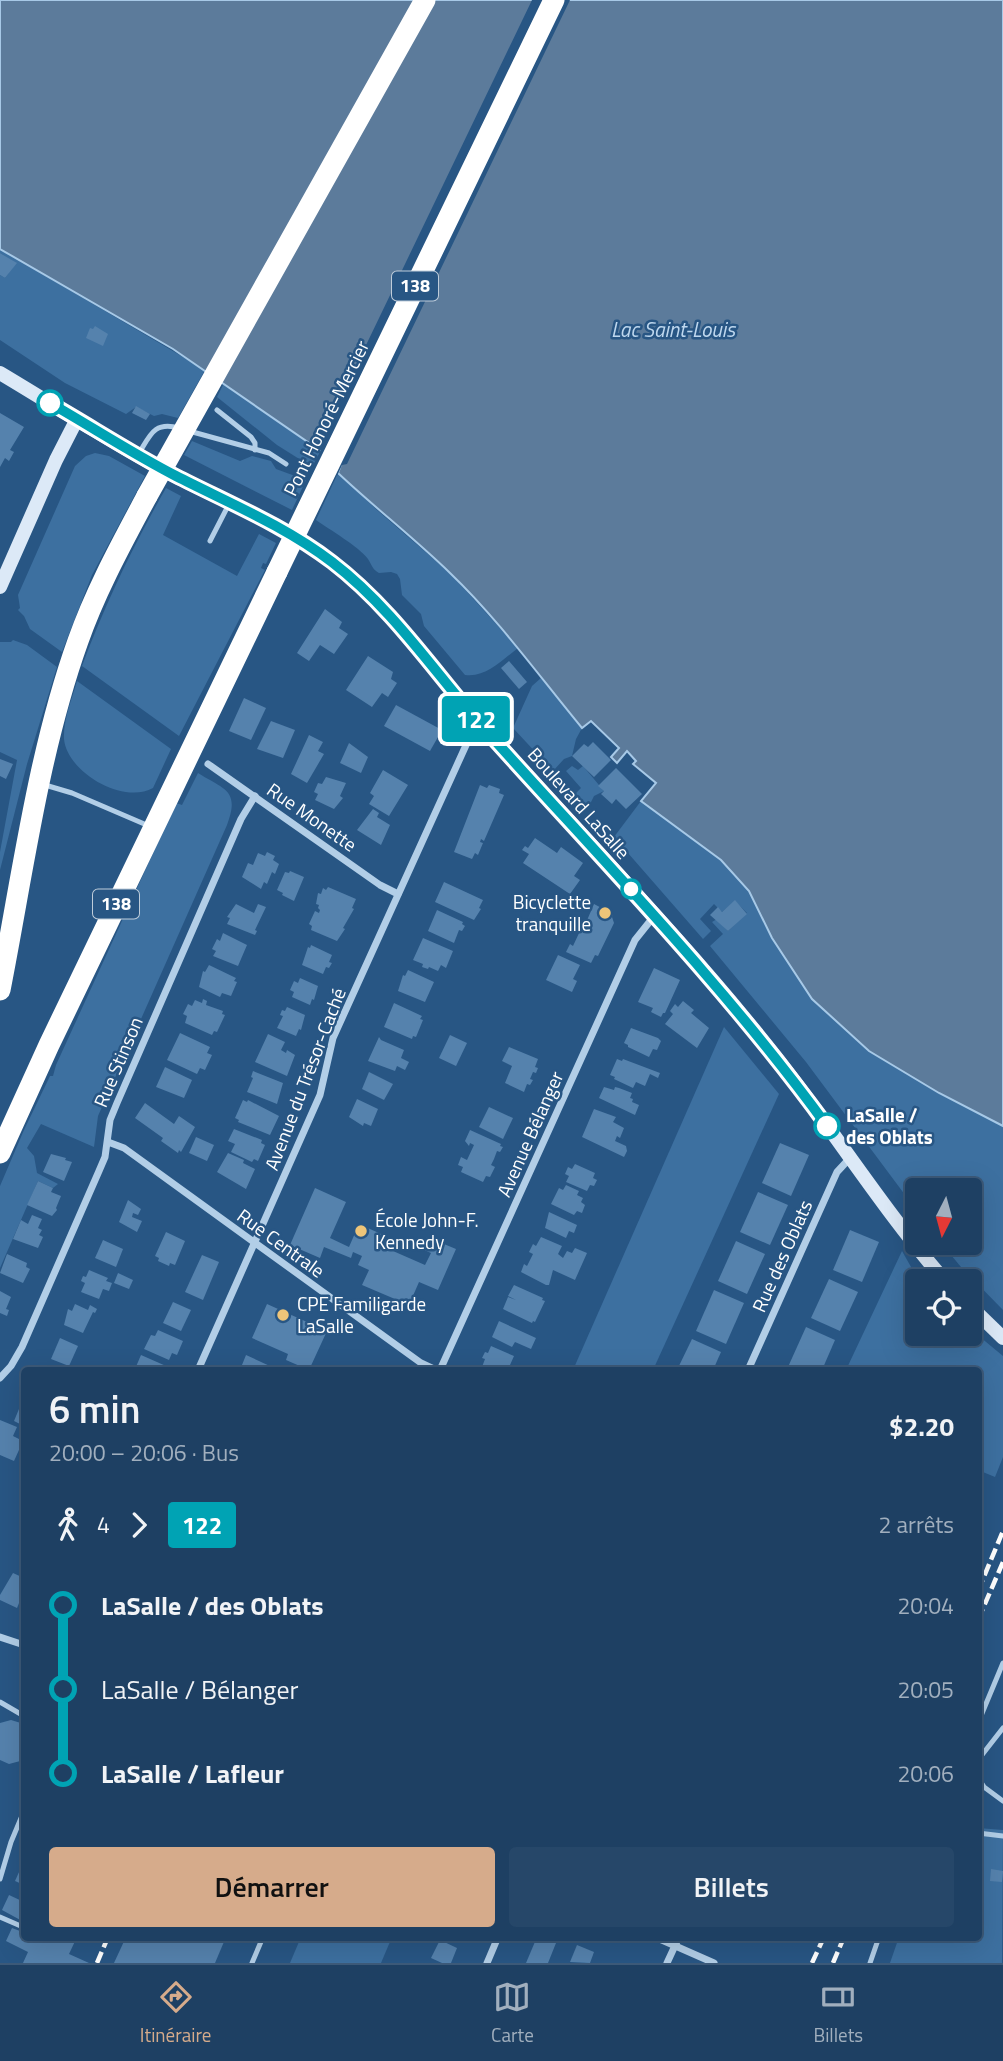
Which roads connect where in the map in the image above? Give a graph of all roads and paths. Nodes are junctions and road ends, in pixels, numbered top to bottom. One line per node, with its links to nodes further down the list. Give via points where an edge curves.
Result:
1 (425, 0): 14 (highway, bridge, via 147,496 94,601 70,666)
2 (554, 0): 16 (highway, Pont Honoré-Mercier / 138, bridge)
3 (0, 373): 5 (main road, Boulevard LaSalle)
4 (217, 410): 6 (lane, via 251,437)
5 (77, 419): 7 (main road, Boulevard LaSalle); 11 (main road)
6 (255, 450): 7 (lane, via 166,425 155,429); 8 (lane)
7 (138, 455): 9 (main road, Boulevard LaSalle)
8 (286, 464)
9 (229, 503): 10 (lane); 12 (main road, Boulevard LaSalle, via 291,534 352,578)
10 (210, 541)
11 (0, 587)
12 (482, 726): 18 (street, Avenue du Trésor-Caché, via 467,743); 19 (main road, Boulevard LaSalle)
13 (208, 764): 15 (street, Rue Monette)
14 (40, 785): 16 (lane, via 72,793); 17 (highway)
15 (255, 796): 18 (street, Rue Monette); 24 (street, Rue Stinson, via 117,1103)
16 (152, 827): 22 (highway, Pont Honoré-Mercier / 138)
17 (23, 873): 20 (highway); 21 (highway)
18 (398, 894): 27 (street, Avenue du Trésor-Caché, via 330,1046 320,1095)
19 (655, 915): 26 (main road, Boulevard LaSalle, via 776,1057); 33 (street, Avenue Bélanger, via 635,940)
20 (0, 930)
21 (0, 990)
22 (49, 1045): 23 (highway); 25 (highway, 138)
23 (0, 1120)
24 (108, 1142): 27 (street, Rue Centrale, via 124,1148); 35 (street, Rue Stinson, via 29,1332)
25 (0, 1153)
26 (850, 1158): 28 (main road, Boulevard LaSalle); 34 (street, Rue des Oblats, via 837,1172)
27 (254, 1243): 31 (street, Avenue du Trésor-Caché); 32 (street, Rue Centrale)
28 (936, 1269)
29 (982, 1318): 30 (main road)
30 (1003, 1338)
31 (199, 1367)
32 (431, 1367)
33 (439, 1367)
34 (749, 1367)
35 (0, 1378)
36 (0, 1637): 37 (street)
37 (21, 1644)
38 (1003, 1663): 40 (lane)
39 (0, 1702): 41 (lane)
40 (982, 1713)
41 (21, 1714)
42 (1003, 1728): 43 (lane)
43 (982, 1747)
44 (982, 1784): 45 (lane)
45 (1003, 1801)
46 (21, 1818): 49 (lane)
47 (982, 1833): 48 (lane)
48 (1003, 1836)
49 (0, 1880)
50 (0, 1917): 51 (lane)
51 (21, 1926)
52 (261, 1941): 58 (lane)
53 (496, 1941): 59 (street)
54 (664, 1941): 57 (street)
55 (677, 1941): 57 (street)
56 (878, 1941): 62 (lane)
57 (675, 1946): 60 (street); 61 (street)
58 (251, 1963)
59 (487, 1963)
60 (667, 1963)
61 (714, 1963)
62 (870, 1963)

